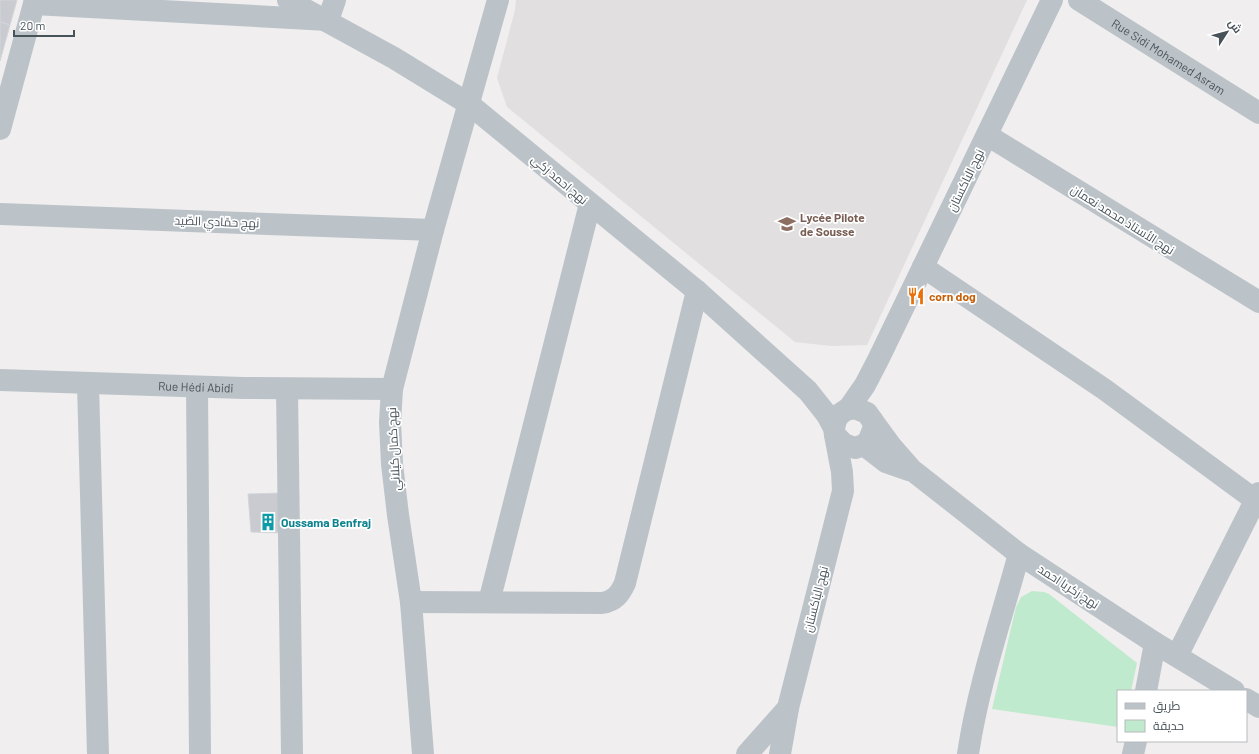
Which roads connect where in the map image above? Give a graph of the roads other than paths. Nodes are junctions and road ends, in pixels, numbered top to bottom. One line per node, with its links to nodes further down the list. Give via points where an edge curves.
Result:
1 (288, 0): 7 (street, نهج احمد زكي)
2 (334, 0): 7 (street)
3 (498, 0): 8 (street, نهج كمال كيلاني)
4 (1052, 0): 11 (street, نهج الباكستان)
5 (1079, 0): 9 (street, Rue Sidi Mohamed Asram)
6 (34, 2): 7 (street); 10 (street)
7 (328, 20): 8 (street, نهج احمد زكي)
8 (470, 104): 12 (street, نهج احمد زكي); 14 (street, نهج كمال كيلاني)
9 (1259, 113)
10 (0, 129)
11 (987, 135): 15 (street, نهج الباكستان); 17 (street, نهج الأستاذ محمد نعمان)
12 (590, 204): 16 (street, نهج احمد زكي); 34 (street)
13 (0, 214): 14 (street, نهج حمّادي الصّيد)
14 (433, 230): 23 (street, نهج كمال كيلاني)
15 (923, 267): 18 (street, نهج الباكستان); 31 (street, via 1104,389)
16 (697, 291): 24 (street, نهج احمد زكي); 34 (street, via 622,590 613,600 602,604)
17 (1259, 302)
18 (878, 360): 25 (street, نهج الباكستان); 26 (street, نهج الباكستان)
19 (0, 380): 20 (street, Rue Hédi Abidi)
20 (88, 384): 21 (street, Rue Hédi Abidi); 43 (street)
21 (197, 387): 22 (street, Rue Hédi Abidi); 44 (street)
22 (287, 389): 23 (street, Rue Hédi Abidi); 45 (street)
23 (392, 389): 33 (street, نهج كمال كيلاني, via 392,464)
24 (808, 391): 25 (street, نهج احمد زكي, via 826,402); 27 (street, نهج احمد زكي)
25 (848, 409): 26 (street, via 861,410); 27 (street, via 836,420)
26 (871, 419): 28 (street, via 873,434); 29 (street, نهج زكريا احمد)
27 (835, 432): 28 (street, via 849,447); 30 (street, نهج الباكستان)
28 (863, 446): 29 (street, نهج زكريا احمد, via 886,462); 30 (street, نهج الباكستان)
29 (912, 470): 32 (street, نهج زكريا احمد)
30 (843, 491): 41 (street, نهج الباكستان)
31 (1257, 497): 36 (street)
32 (1019, 554): 35 (street, نهج زكريا احمد); 49 (street, via 972,724)
33 (411, 602): 34 (street); 46 (street, نهج كمال كيلاني)
34 (489, 602)
35 (1155, 643): 36 (street, نهج زكريا احمد); 37 (street)
36 (1177, 656): 38 (street, نهج زكريا احمد)
37 (1146, 690)
38 (1232, 690)
39 (1247, 700): 40 (street)
40 (1259, 707)
41 (788, 708): 47 (street, نهج الباكستان); 48 (street, نهج الباكستان)
42 (1136, 742): 50 (street)
43 (98, 754)
44 (200, 754)
45 (292, 754)
46 (423, 754)
47 (747, 754)
48 (780, 754)
49 (968, 754)
50 (1133, 754)

